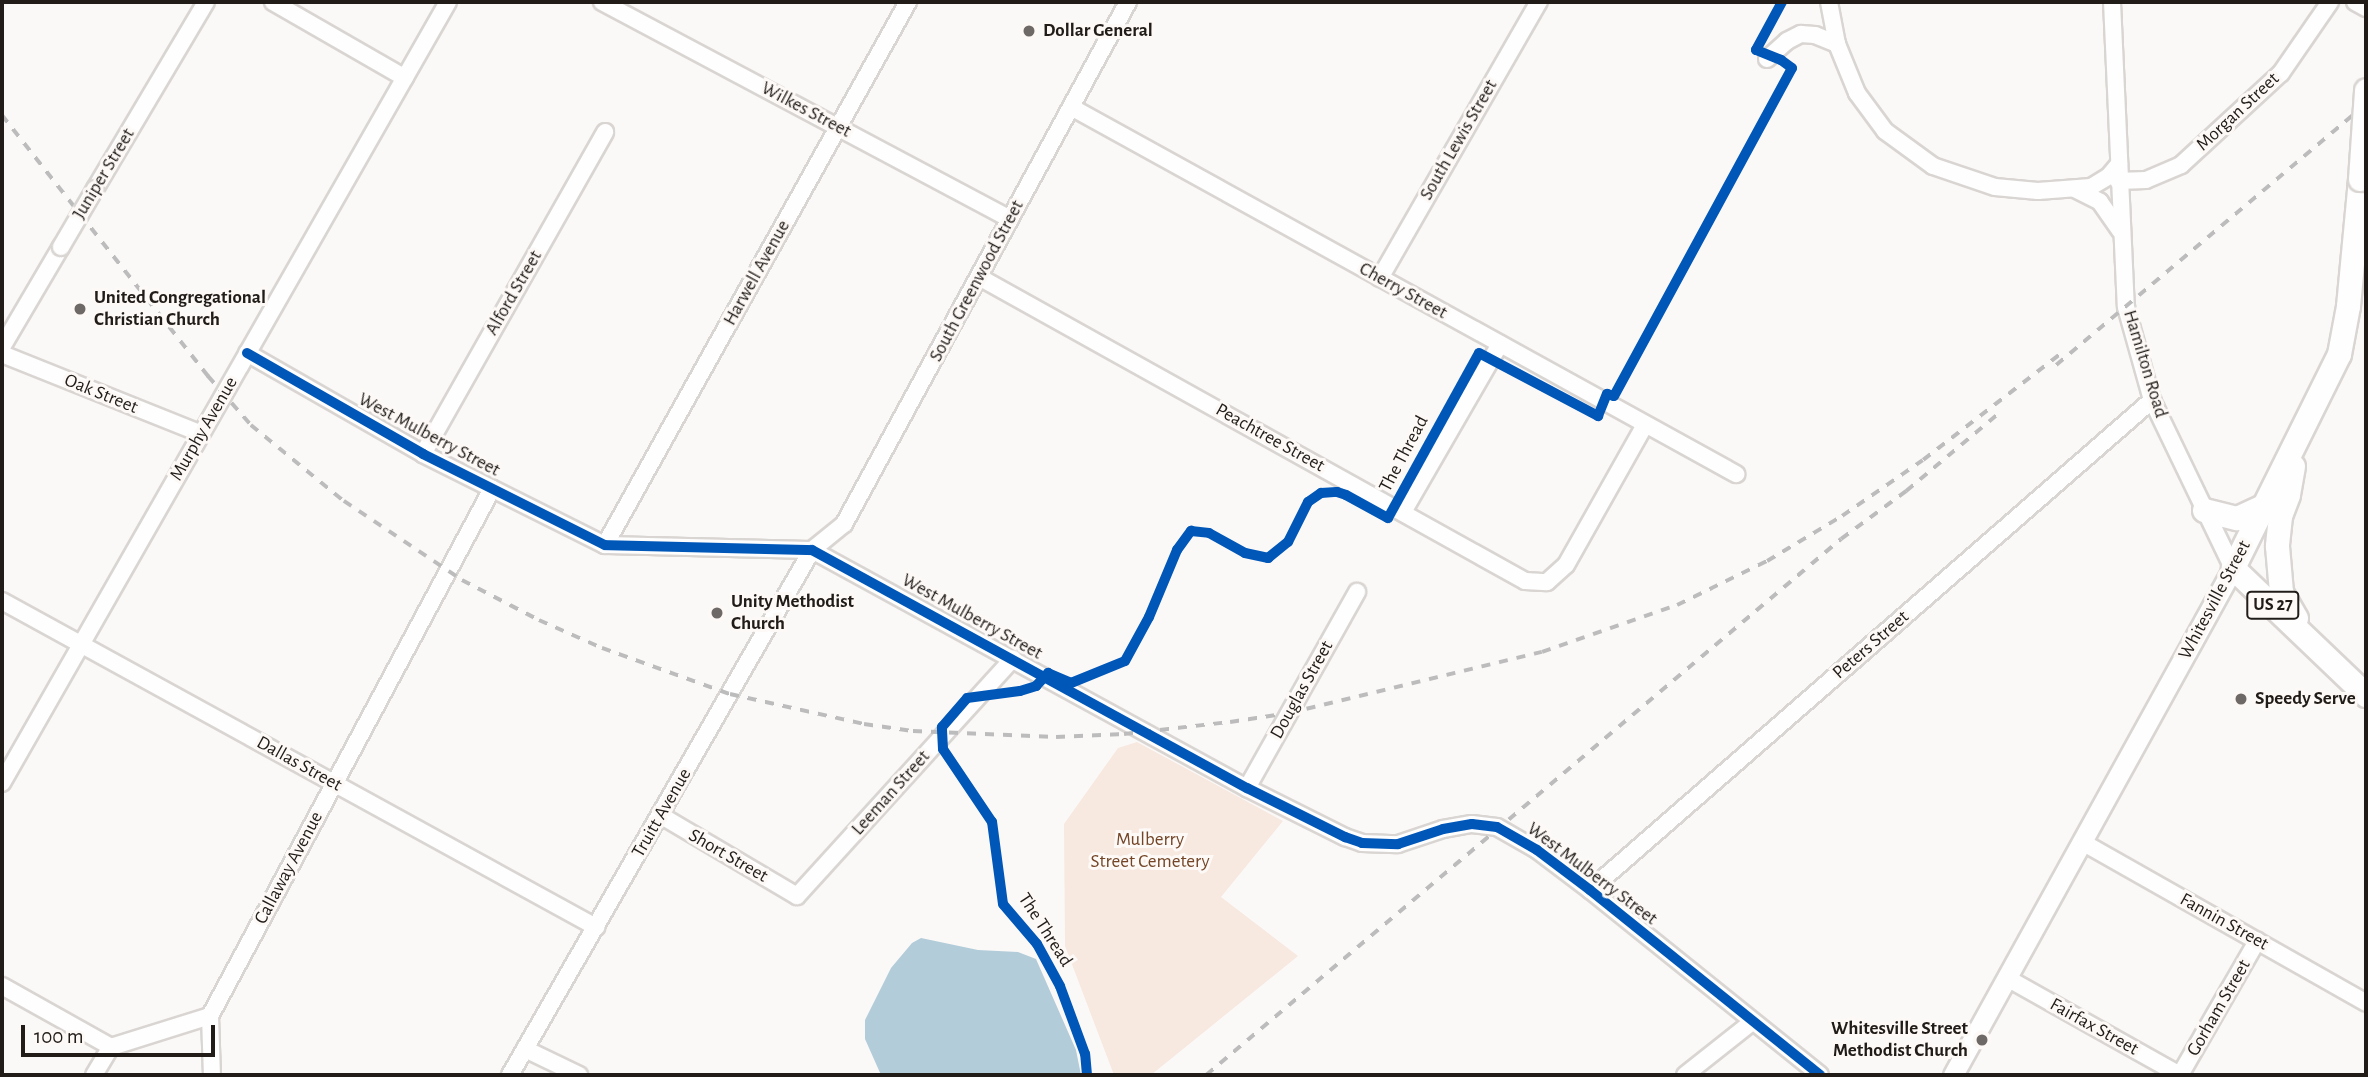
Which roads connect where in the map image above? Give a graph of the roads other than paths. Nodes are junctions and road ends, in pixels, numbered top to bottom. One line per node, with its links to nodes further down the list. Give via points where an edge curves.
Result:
1 (206, 2): 28 (street, Juniper Street, bridge)
2 (273, 2): 15 (street)
3 (448, 2): 15 (street, Murphy Avenue)
4 (908, 2): 18 (street, Harwell Avenue)
5 (1128, 2): 17 (street, South Greenwood Street)
6 (1539, 2): 26 (street, South Lewis Street)
7 (1829, 2): 13 (street)
8 (2112, 2): 20 (street, Hamilton Road)
9 (2330, 2): 21 (street, Morgan Street, via 2281,73 2181,165 2146,180)
10 (2355, 2): 12 (street)
11 (608, 3): 18 (street, Wilkes Street)
12 (2366, 8)
13 (1836, 44): 14 (street, via 1801,34); 22 (street, via 1868,110 1894,139 1933,166 1995,187)
14 (1767, 59)
15 (405, 78): 29 (street, Murphy Avenue)
16 (2366, 90): 34 (highway, Whitesville Street / US 27, bridge, via 2348,306 2339,354)
17 (1071, 107): 23 (street, South Greenwood Street); 26 (street, Cherry Street)
18 (838, 127): 23 (street, Wilkes Street); 41 (street, Harwell Avenue)
19 (605, 132): 35 (street, Alford Street)
20 (2119, 163): 21 (street, Hamilton Road); 22 (street, via 2098,184)
21 (2118, 181): 24 (street, Hamilton Road)
22 (2075, 189): 24 (street, via 2100,202)
23 (1010, 219): 25 (street, South Greenwood Street)
24 (2122, 236): 31 (street, Hamilton Road, via 2126,307)
25 (979, 276): 40 (street, Peachtree Street); 42 (street, South Greenwood Street, via 845,524)
26 (1380, 278): 27 (street, Cherry Street)
27 (1500, 344): 32 (street, Cherry Street); 40 (street)
28 (2, 347)
29 (247, 353): 33 (street, Murphy Avenue); 35 (street, West Mulberry Street)
30 (2, 354): 33 (street, Oak Street)
31 (2152, 400): 39 (street, Hamilton Road); 55 (street, Peters Street)
32 (1645, 425): 36 (street, Cherry Street); 40 (street, Peachtree Street, via 1566,565 1547,582 1525,581)
33 (200, 433): 47 (street, Murphy Avenue)
34 (2297, 442): 38 (highway, Whitesville Street / US 27); 46 (highway, via 2280,516 2278,573 2281,592)
35 (423, 454): 37 (street, West Mulberry Street)
36 (1736, 474)
37 (492, 489): 41 (street, West Mulberry Street); 51 (street, Callaway Avenue)
38 (2265, 505): 39 (highway, via 2237,518); 43 (highway, Whitesville Street / US 27)
39 (2204, 510): 43 (street, Hamilton Road)
40 (1404, 512)
41 (605, 545): 42 (street, West Mulberry Street)
42 (813, 550): 48 (street, West Mulberry Street); 53 (street, Truitt Avenue)
43 (2233, 568): 46 (highway, Hamilton Road / US 27); 54 (main road, Whitesville Street)
44 (1357, 592): 52 (street, Douglas Street)
45 (2, 601): 47 (street, Dallas Street)
46 (2313, 643): 49 (highway, Hamilton Road / US 27)
47 (83, 646): 50 (street, Murphy Avenue); 51 (street, Dallas Street)
48 (1013, 659): 52 (street, West Mulberry Street); 56 (street, Leeman Street)
49 (2366, 695)
50 (2, 783)
51 (334, 784): 57 (street, Dallas Street); 62 (street, Callaway Avenue)
52 (1247, 788): 55 (street, West Mulberry Street, via 1362,843 1398,844 1472,824 1497,827)
53 (660, 816): 56 (street, Short Street); 57 (street, Truitt Avenue)
54 (2082, 842): 58 (street, Fannin Street); 59 (main road, Whitesville Street)
55 (1590, 890): 63 (street, West Mulberry Street)
56 (797, 896)
57 (596, 927): 65 (street, Truitt Avenue)
58 (2257, 941): 61 (street, Fannin Street); 73 (street, Gorham Street)
59 (2007, 978): 72 (main road, Whitesville Street); 73 (street, Fairfax Street)
60 (2, 986): 64 (street)
61 (2366, 1003)
62 (210, 1016): 64 (street); 67 (street)
63 (1752, 1023): 70 (street); 71 (street, West Mulberry Street)
64 (111, 1047): 66 (street)
65 (525, 1049): 68 (street, Truitt Avenue); 69 (street)
66 (94, 1075)
67 (212, 1075)
68 (510, 1075)
69 (579, 1075)
70 (1685, 1075)
71 (1820, 1075)
72 (1953, 1075)
73 (2180, 1075)

